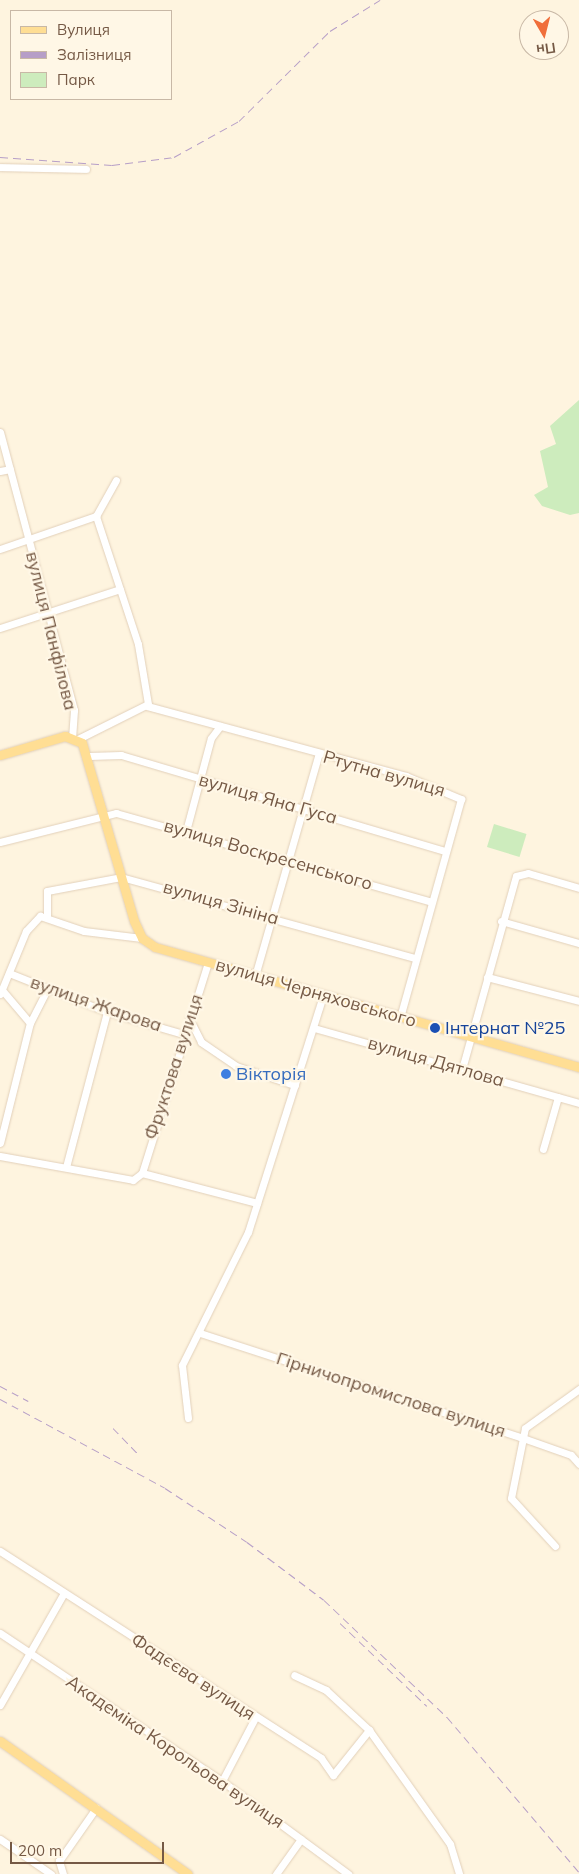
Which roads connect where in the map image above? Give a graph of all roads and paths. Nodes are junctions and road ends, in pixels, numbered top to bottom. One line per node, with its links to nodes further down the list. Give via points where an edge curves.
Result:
1 (0, 167): 2 (street, via 47,165)
2 (86, 169)
3 (0, 432): 4 (street, вулиця Панфілова)
4 (10, 469): 5 (street); 8 (street, вулиця Панфілова)
5 (0, 471)
6 (116, 480): 7 (street)
7 (96, 516): 8 (street); 10 (street)
8 (28, 542): 9 (street); 11 (street, вулиця Панфілова)
9 (0, 549)
10 (120, 589): 11 (street); 13 (street, via 138,644)
11 (47, 614): 12 (street); 15 (street, вулиця Панфілова, via 74,710)
12 (0, 628)
13 (147, 705): 14 (street, Ртутна вулиця); 15 (street)
14 (220, 726): 18 (street, Ртутна вулиця); 19 (street, via 211,738)
15 (75, 738): 16 (main road); 17 (main road)
16 (0, 755)
17 (89, 756): 19 (street, вулиця Яна Гуса, via 120,755); 21 (main road)
18 (318, 756): 20 (street); 24 (street, Ртутна вулиця, via 450,791 461,799)
19 (200, 780): 20 (street, вулиця Яна Гуса); 22 (street)
20 (302, 809): 24 (street, вулиця Яна Гуса); 25 (street)
21 (104, 814): 22 (street, вулиця Воскресенського); 23 (street); 26 (main road)
22 (186, 831): 25 (street, вулиця Воскресенського)
23 (0, 842)
24 (446, 851): 28 (street, Ртутна вулиця)
25 (286, 861): 28 (street, вулиця Воскресенського); 30 (street)
26 (121, 877): 29 (street, вулиця Зініна, via 47,892); 30 (street, вулиця Зініна); 32 (main road)
27 (579, 888): 31 (street, via 528,873 516,876)
28 (432, 902): 34 (street, Ртутна вулиця)
29 (47, 916): 32 (street, via 80,930); 36 (street, via 32,921)
30 (270, 917): 34 (street, вулиця Зініна); 37 (street)
31 (501, 921): 33 (street); 38 (street)
32 (142, 938): 35 (main road, вулиця Черняховського, via 155,947)
33 (579, 943)
34 (416, 958): 46 (street, Ртутна вулиця)
35 (208, 962): 37 (main road, вулиця Черняховського); 45 (street, Фруктова вулиця)
36 (9, 973): 39 (street); 40 (street, вулиця Жарова)
37 (255, 976): 42 (main road, вулиця Черняховського)
38 (487, 977): 43 (street); 50 (street)
39 (2, 980): 41 (street)
40 (47, 990): 44 (street, вулиця Жарова); 47 (street)
41 (1, 992): 47 (street)
42 (323, 995): 46 (main road, вулиця Черняховського); 48 (street)
43 (579, 1001)
44 (107, 1012): 49 (street, вулиця Жарова); 59 (street)
45 (189, 1017): 49 (street, Фруктова вулиця); 53 (street, via 201,1042 236,1066)
46 (400, 1017): 50 (main road, вулиця Черняховського)
47 (30, 1023): 56 (street)
48 (314, 1028): 52 (street, вулиця Дятлова); 53 (street)
49 (184, 1034): 60 (street, Фруктова вулиця)
50 (469, 1037): 51 (main road, вулиця Черняховського); 52 (street)
51 (579, 1067)
52 (462, 1069): 54 (street, вулиця Дятлова)
53 (296, 1085): 61 (street)
54 (558, 1097): 55 (street, вулиця Дятлова); 57 (street)
55 (579, 1103)
56 (0, 1143)
57 (543, 1149)
58 (0, 1156): 59 (street)
59 (66, 1167): 60 (street, via 133,1180)
60 (142, 1173): 61 (street)
61 (257, 1203): 62 (street)
62 (200, 1333): 64 (street, via 180,1371); 65 (street, Гірничопромислова вулиця)
63 (579, 1389): 65 (street, via 525,1428)
64 (188, 1418)
65 (520, 1437): 66 (street, Гірничопромислова вулиця, via 571,1455); 67 (street, via 511,1498)
66 (579, 1464)
67 (555, 1546)
68 (0, 1551): 69 (street, Фадєєва вулиця)
69 (64, 1593): 71 (street); 74 (street, Фадєєва вулиця)
70 (0, 1633): 71 (street, Академіка Корольова вулиця)
71 (27, 1652): 73 (street); 77 (street, Академіка Корольова вулиця)
72 (294, 1675): 75 (street, via 326,1690)
73 (0, 1705)
74 (255, 1718): 75 (street, Фадєєва вулиця, via 321,1758 333,1775); 77 (street)
75 (369, 1730): 86 (street, via 450,1844)
76 (0, 1741): 78 (main road)
77 (222, 1781): 80 (street, Академіка Корольова вулиця)
78 (96, 1808): 82 (street, via 59,1862); 83 (main road)
79 (0, 1839): 81 (street)
80 (301, 1839): 84 (street); 85 (street, Академіка Корольова вулиця)
81 (51, 1874)
82 (63, 1874)
83 (188, 1874)
84 (276, 1874)
85 (348, 1874)
86 (459, 1874)

